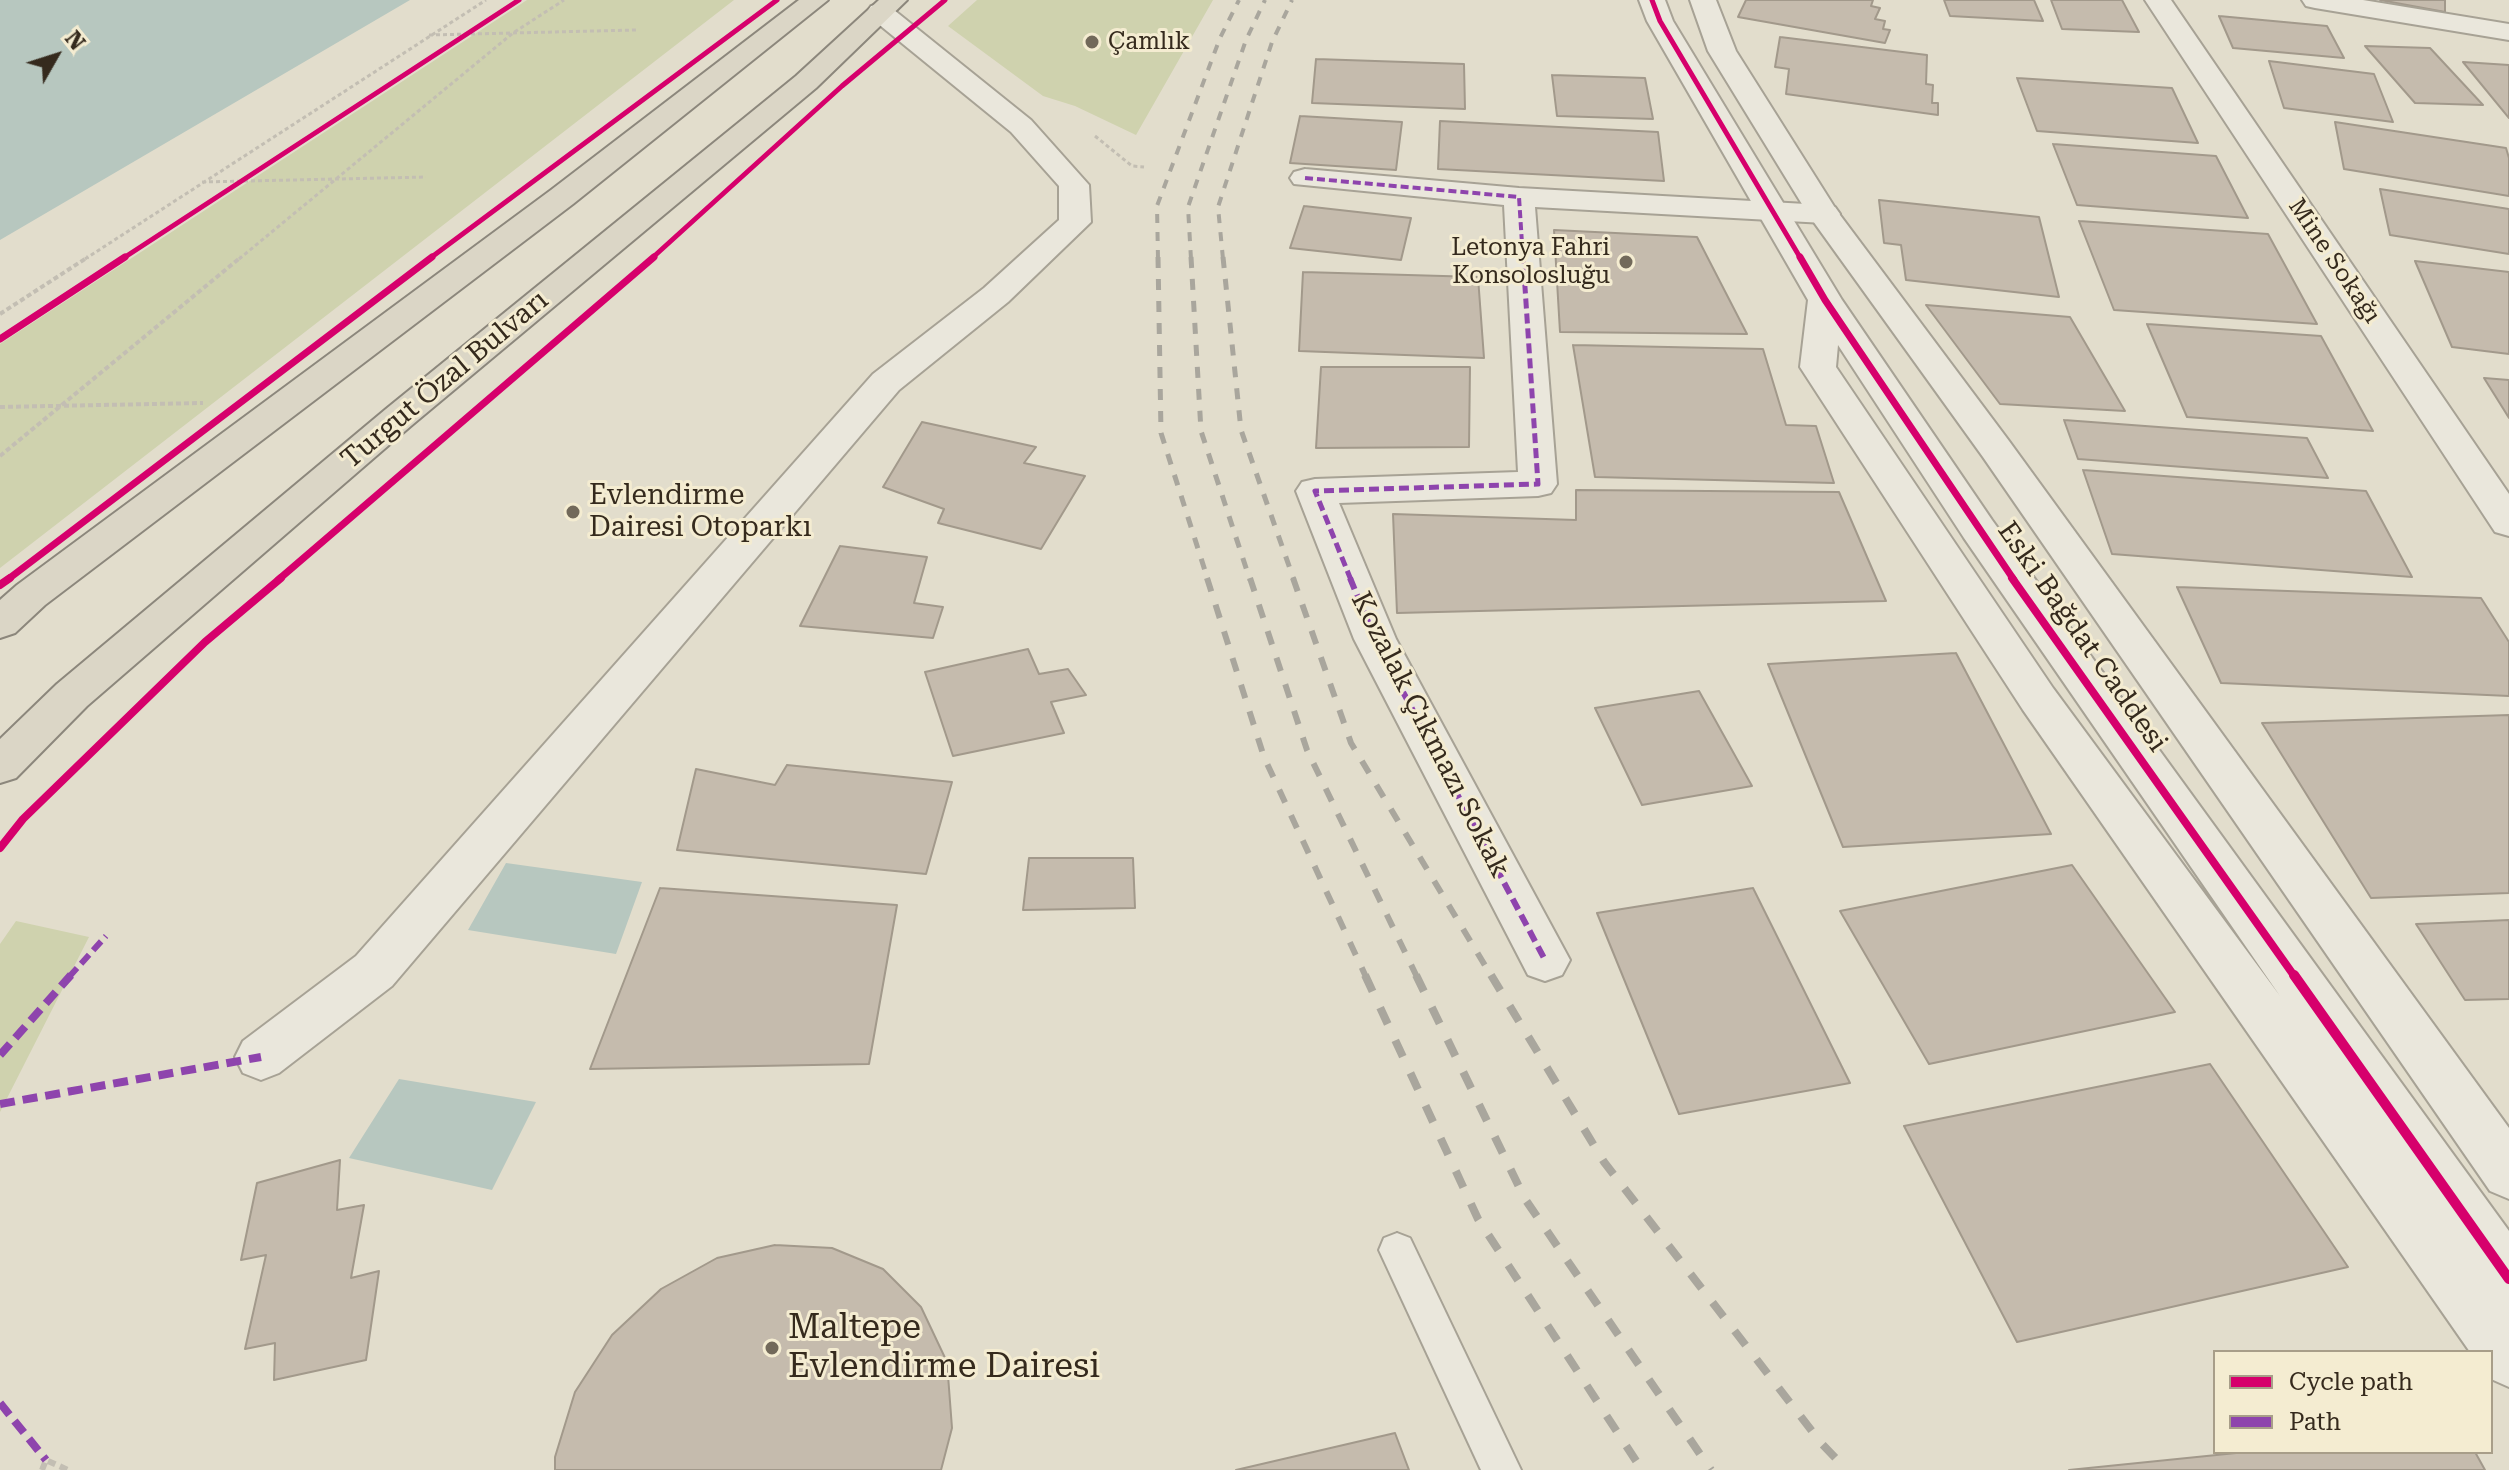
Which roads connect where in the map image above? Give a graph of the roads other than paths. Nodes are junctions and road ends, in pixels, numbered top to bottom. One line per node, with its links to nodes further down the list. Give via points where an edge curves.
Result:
1 (815, 0): 15 (highway)
2 (1652, 0): 11 (street, Eski Bağdat Caddesi)
3 (1703, 0): 12 (street, Eski Bağdat Caddesi, via 1722,51)
4 (2158, 0): 14 (street, Mine Sokağı)
5 (2315, 0): 8 (street)
6 (2485, 0): 8 (street)
7 (887, 6): 16 (highway, Turgut Özal Bulvarı, via 806,82 72,695); 18 (street, via 1021,126 1074,185 1075,222 996,295 886,382 374,971)
8 (2509, 32)
9 (1305, 178): 10 (street)
10 (1519, 197): 11 (street); 17 (street, Kozalak Çıkmazı Sokak, via 1538,484 1315,491 1375,639)
11 (1772, 212): 12 (street); 13 (street, Eski Bağdat Caddesi)
12 (1824, 214): 19 (street, Eski Bağdat Caddesi)
13 (1825, 300): 21 (street, Eski Bağdat Caddesi, via 1978,529); 22 (street, via 1818,367 2038,699)
14 (2509, 523)
15 (0, 623)
16 (0, 766)
17 (1545, 960)
18 (261, 1057)
19 (2509, 1173)
20 (1397, 1250): 23 (lane)
21 (2509, 1279)
22 (2509, 1357)
23 (1501, 1470)

